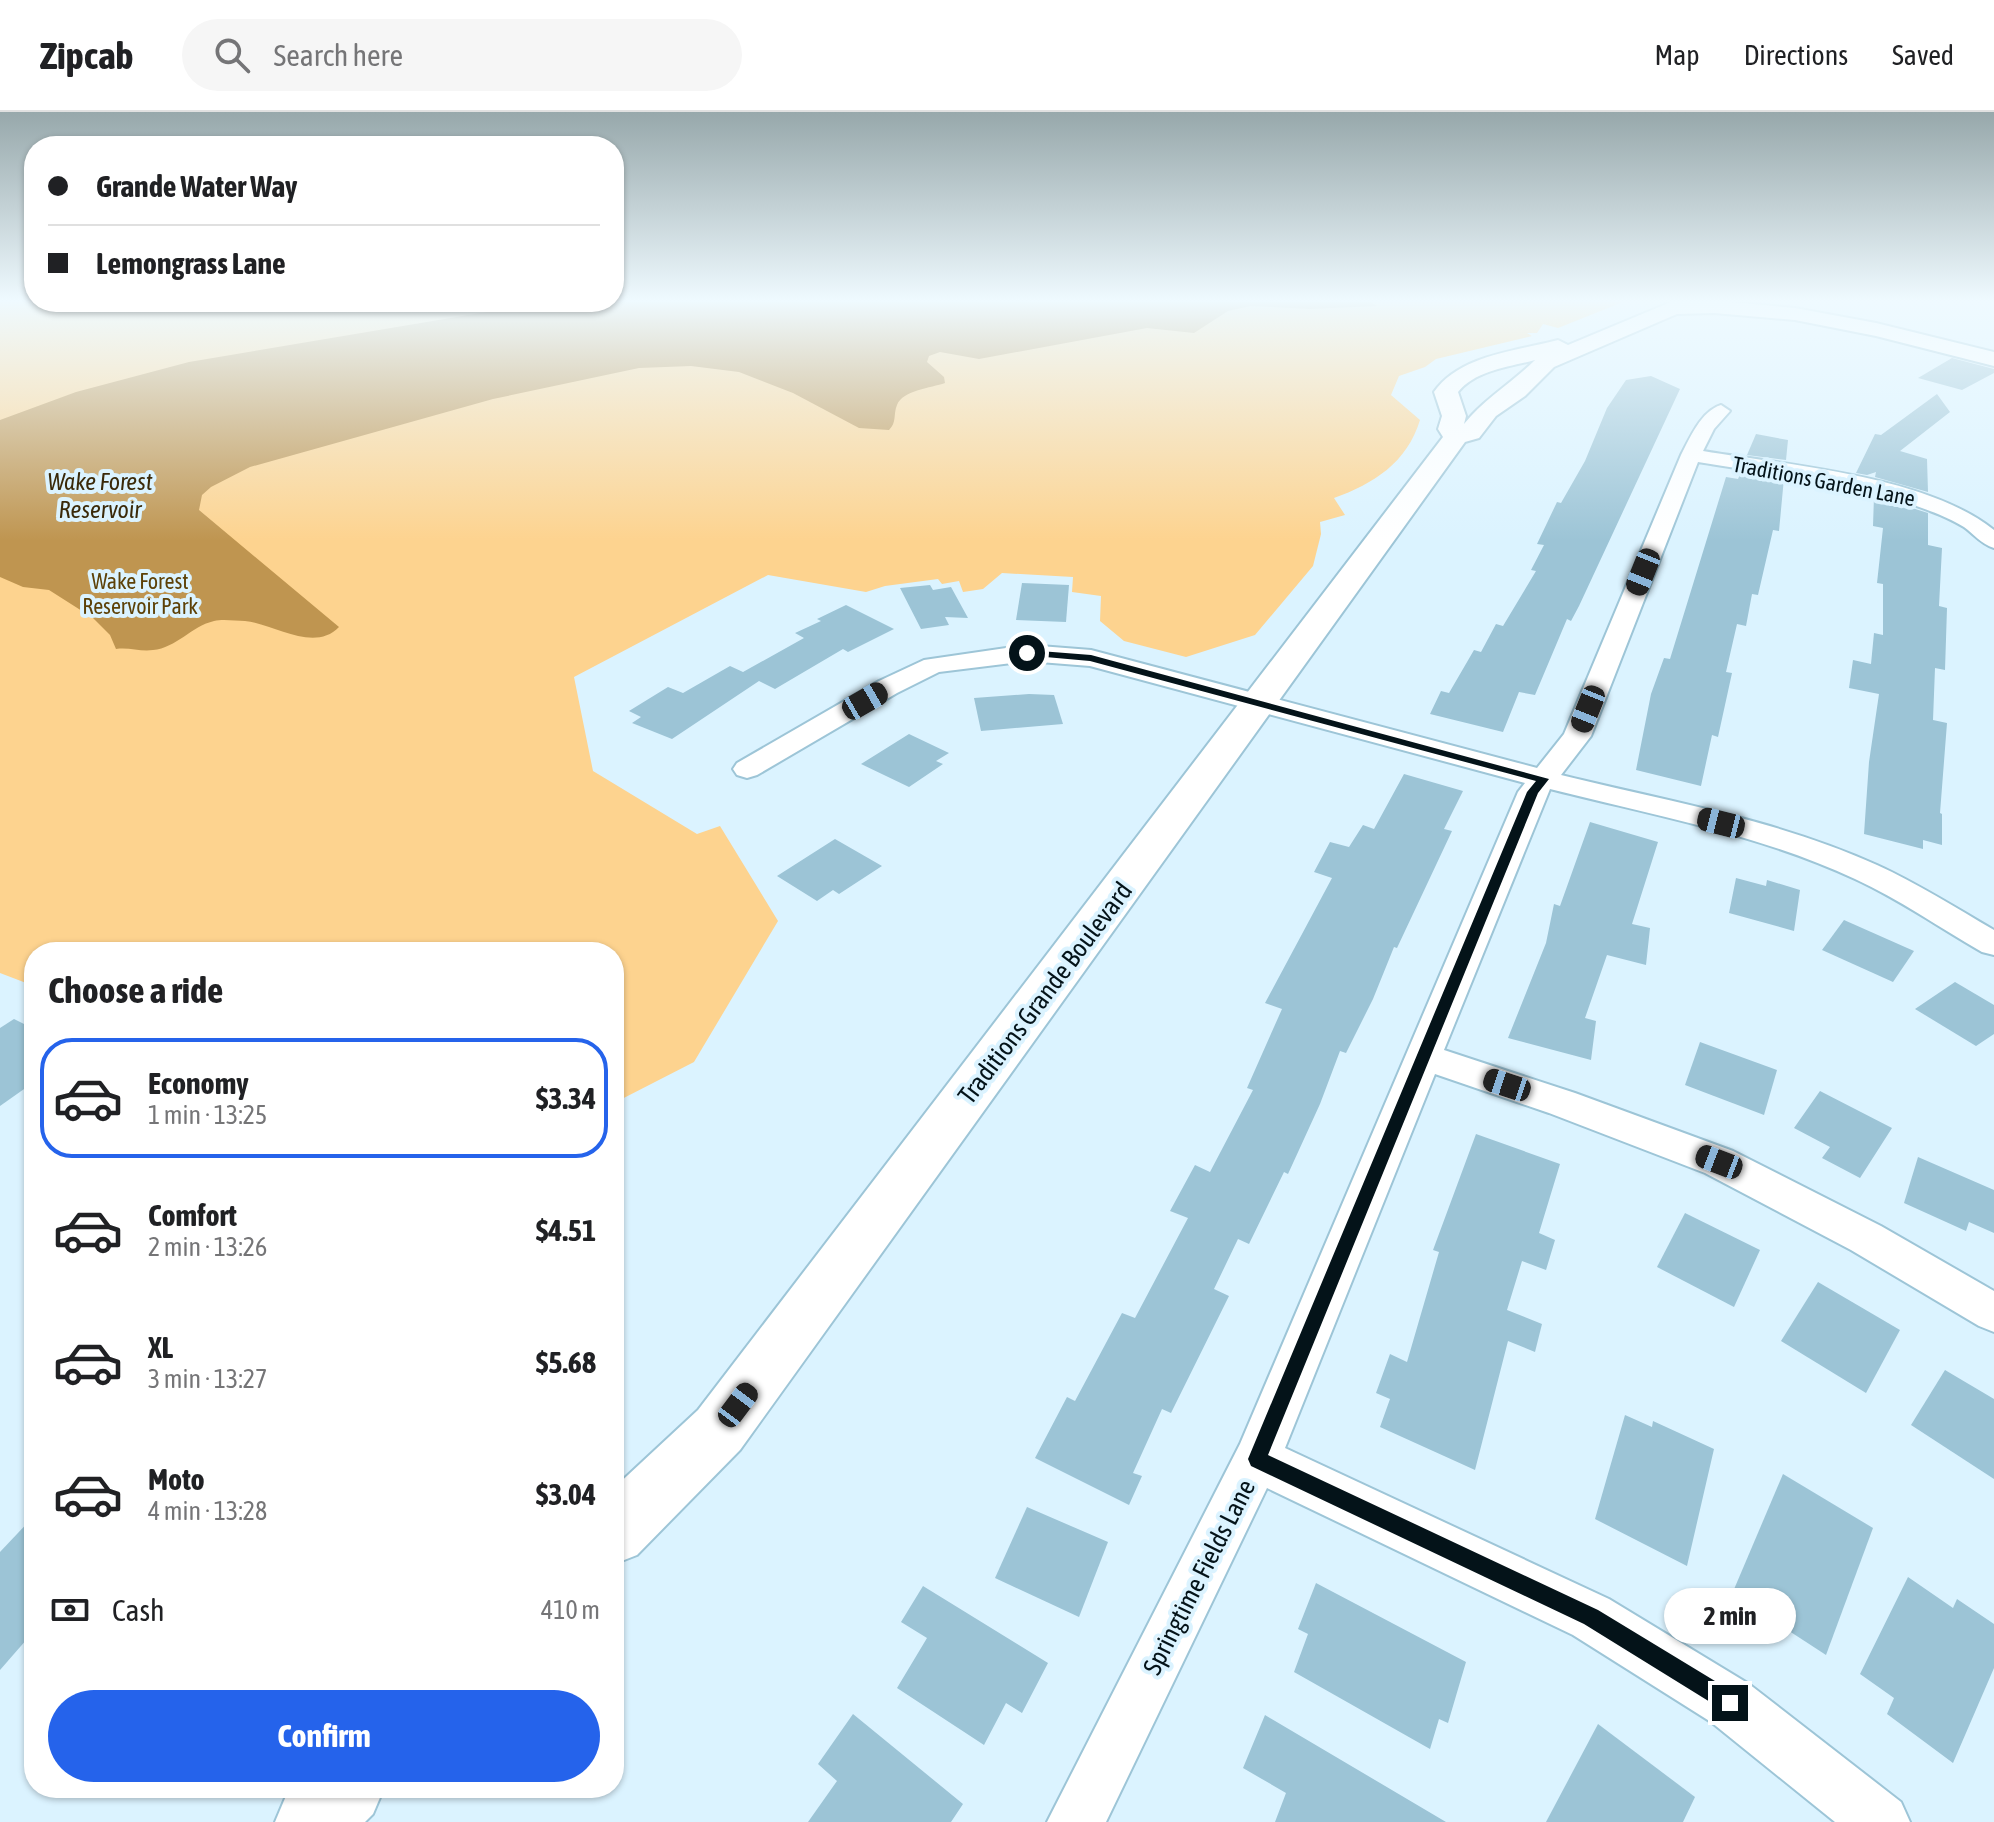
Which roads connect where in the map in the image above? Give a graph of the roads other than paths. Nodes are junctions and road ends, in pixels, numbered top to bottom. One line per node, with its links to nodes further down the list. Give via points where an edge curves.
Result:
1 (1453, 382): 6 (main road, via 1446,392 1454,416 1450,429)
2 (1459, 382): 4 (main road)
3 (1524, 382): 4 (main road, Traditions Grande Boulevard)
4 (1511, 394): 6 (main road, Traditions Grande Boulevard, via 1487,411 1470,433)
5 (1721, 411): 7 (street, Springtime Fields Lane)
6 (1456, 437): 9 (main road, Traditions Grande Boulevard)
7 (1691, 455): 8 (street, Traditions Garden Lane, via 1916,498 1970,521); 11 (street, Springtime Fields Lane, via 1577,736)
8 (1994, 541)
9 (1261, 704): 10 (street, via 1091,658 1027,653 983,657 933,665); 11 (street); 16 (main road, Traditions Grande Boulevard, via 719,1430)
10 (747, 769)
11 (1543, 779): 12 (street, via 1799,846); 13 (street, Springtime Fields Lane, via 1533,792)
12 (1985, 927)
13 (1424, 1057): 14 (street, via 1719,1162 1866,1238); 15 (street, Springtime Fields Lane)
14 (1994, 1313)
15 (1257, 1459): 19 (street, Springtime Fields Lane); 20 (street, via 1591,1617 1730,1703)
16 (624, 1522)
17 (337, 1798): 18 (main road)
18 (312, 1822)
19 (1076, 1822)
20 (1881, 1822)

